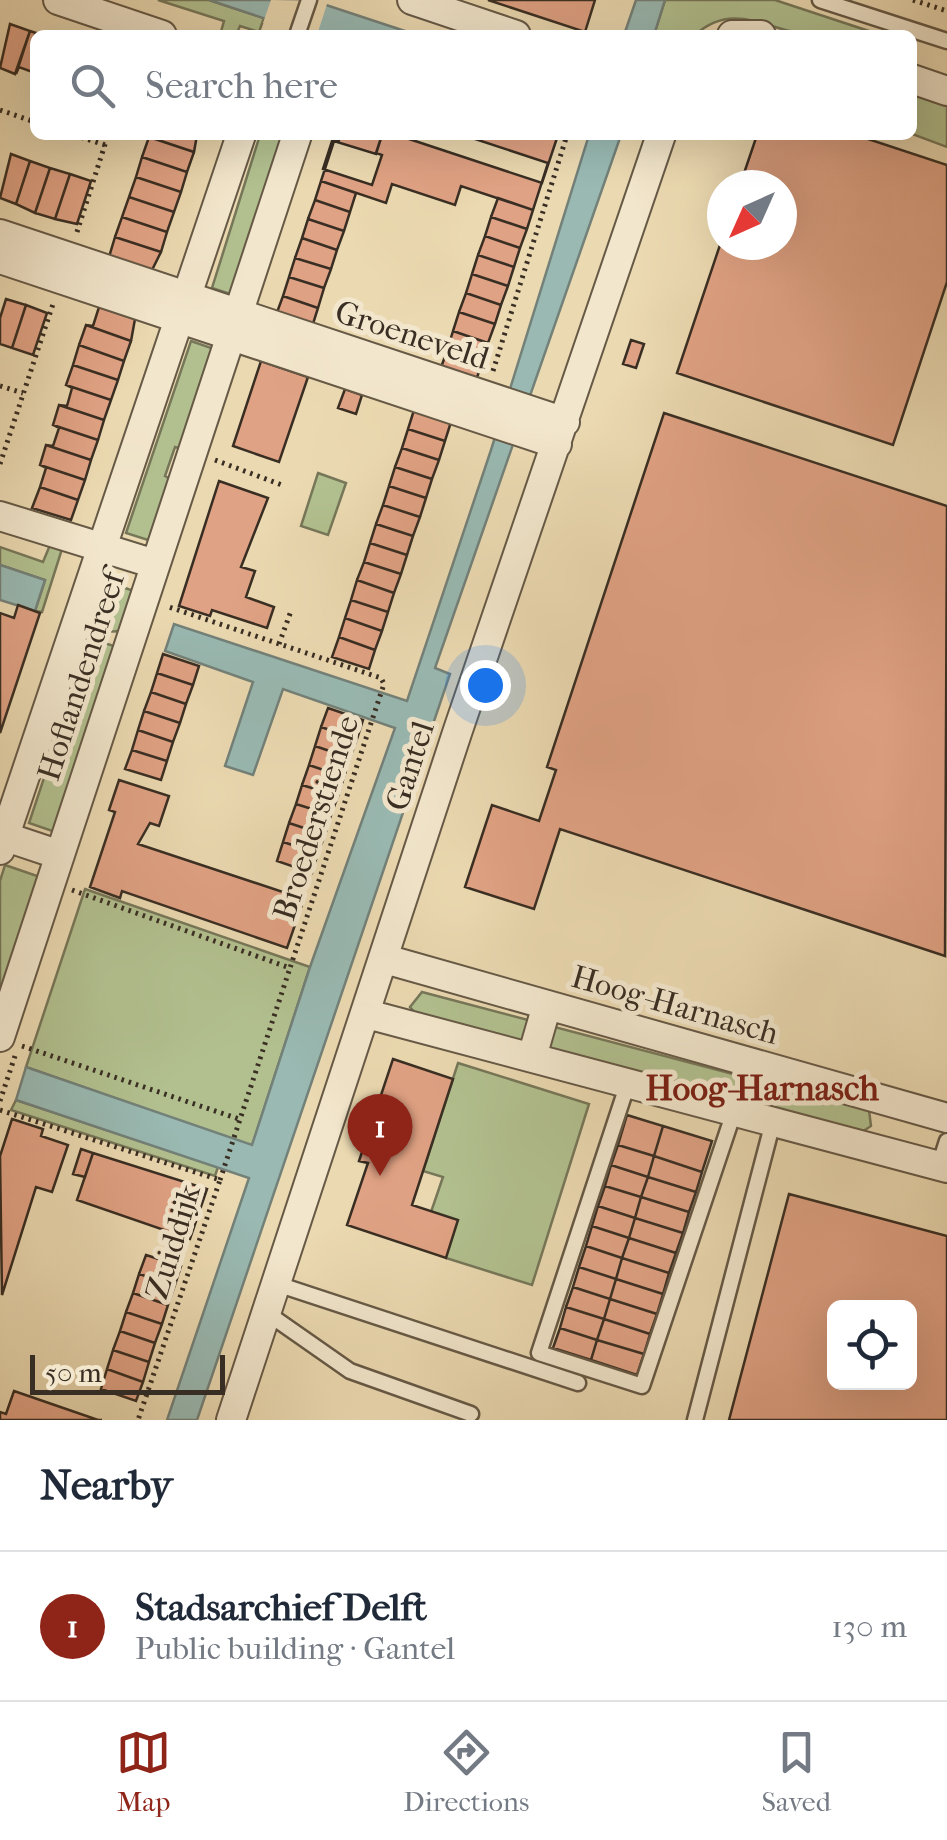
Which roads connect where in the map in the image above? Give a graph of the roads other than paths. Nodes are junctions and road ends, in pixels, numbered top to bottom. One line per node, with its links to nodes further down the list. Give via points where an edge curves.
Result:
1 (58, 0): 5 (street)
2 (309, 0): 6 (lane)
3 (412, 0): 7 (street)
4 (820, 0): 8 (lane)
5 (147, 30)
6 (299, 30)
7 (501, 30)
8 (913, 30)
9 (917, 31): 10 (lane)
10 (947, 41)
11 (917, 81): 12 (street)
12 (947, 91)
13 (239, 140): 19 (street, Hoflandendreef)
14 (295, 140): 20 (street, Hoflandendreef)
15 (659, 140): 21 (street, Gantel)
16 (0, 234): 18 (street)
17 (0, 259): 18 (street)
18 (66, 269): 19 (street)
19 (181, 310): 20 (street); 23 (street, Hoflandendreef)
20 (233, 326): 21 (street, Groeneveld); 24 (street, Hoflandendreef)
21 (552, 430): 27 (street, Gantel)
22 (0, 516): 23 (street)
23 (100, 548): 24 (street); 25 (street, Hoflandendreef)
24 (155, 564): 26 (street, Hoflandendreef)
25 (2, 841): 26 (street)
26 (60, 855): 30 (street, Hoflandendreef)
27 (385, 959): 28 (street, Hoog-Harnasch); 29 (street, Gantel)
28 (546, 1005): 31 (street); 34 (street, Hoog-Harnasch)
29 (367, 1014): 31 (street); 37 (street, Gantel)
30 (9, 1041)
31 (532, 1058): 32 (street)
32 (628, 1082): 33 (street); 33 (lane, via 539,1354 642,1386)
33 (734, 1112): 35 (street)
34 (947, 1118)
35 (773, 1122): 36 (street); 42 (lane)
36 (944, 1158)
37 (277, 1284): 38 (street, Gantel); 39 (lane)
38 (267, 1314): 40 (lane, via 350,1372); 41 (street, Gantel)
39 (578, 1383)
40 (471, 1414)
41 (231, 1420)
42 (695, 1420)

